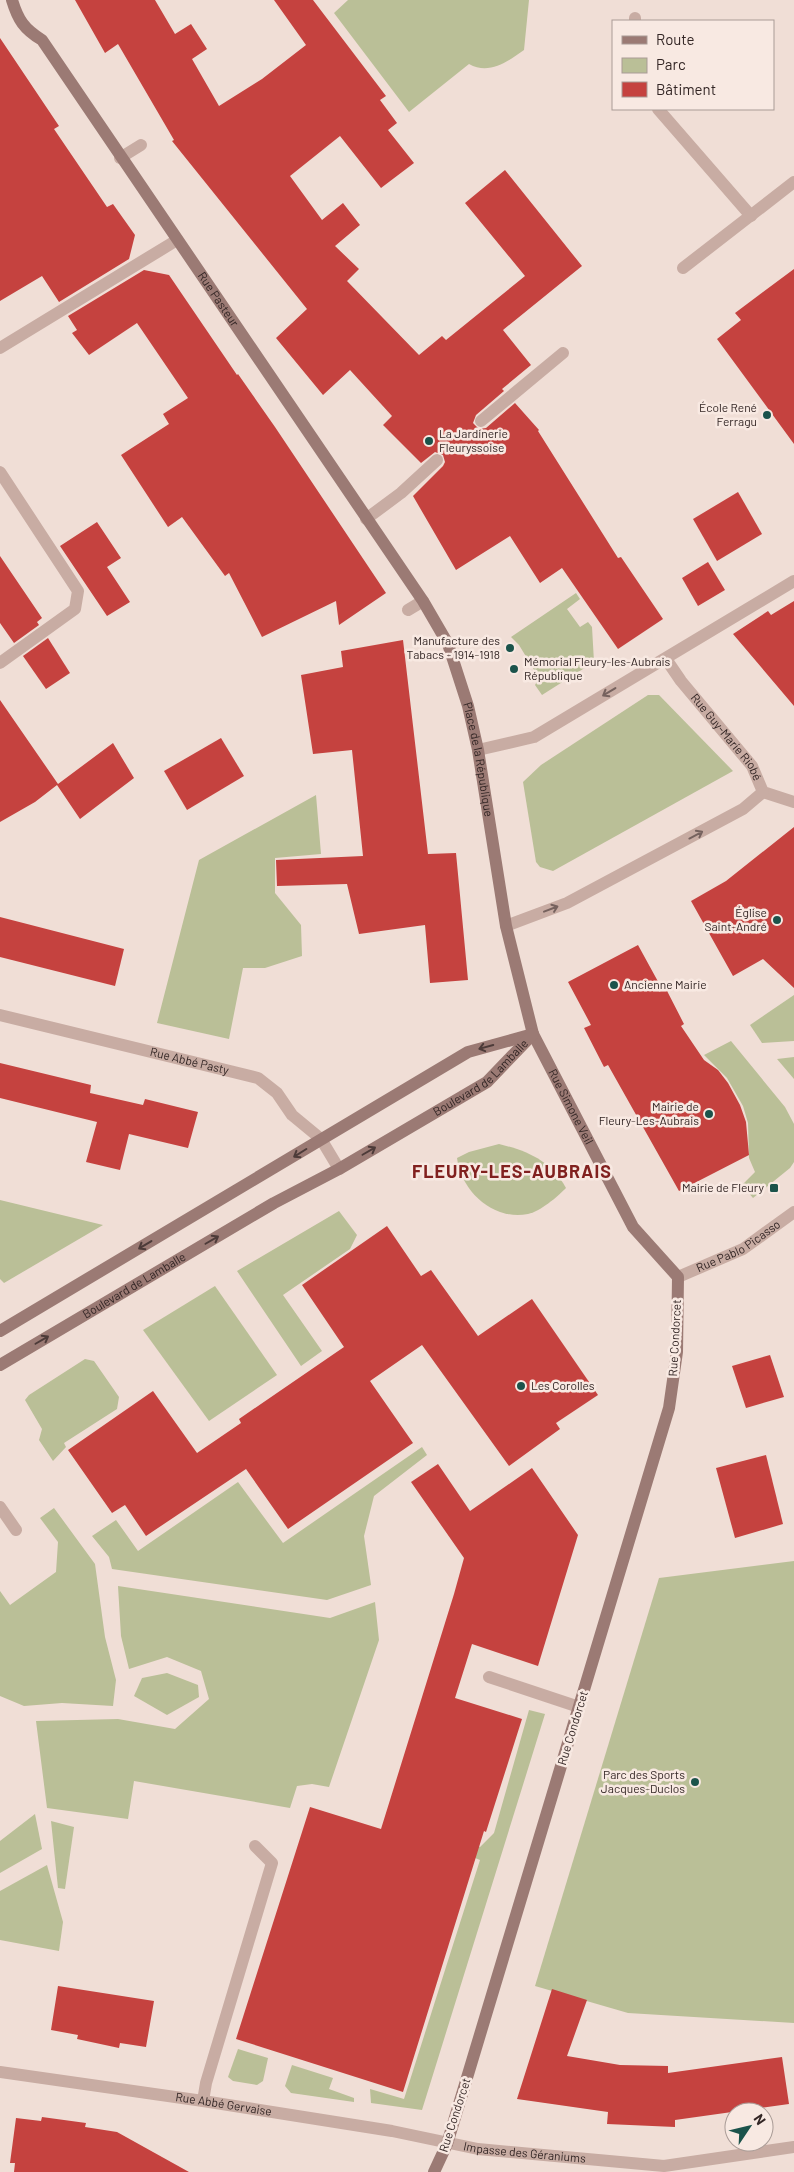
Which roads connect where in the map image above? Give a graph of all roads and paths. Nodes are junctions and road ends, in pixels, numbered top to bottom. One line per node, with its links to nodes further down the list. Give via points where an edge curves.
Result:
1 (12, 0): 4 (street, Rue Pasteur, via 15,12 27,31 42,40)
2 (659, 110): 6 (street)
3 (141, 145): 4 (street)
4 (120, 158): 7 (street, Rue Pasteur)
5 (794, 182): 6 (street)
6 (751, 216): 8 (street)
7 (177, 240): 9 (street); 14 (street, Rue Pasteur)
8 (683, 268)
9 (0, 348)
10 (562, 353): 11 (street)
11 (481, 421)
12 (437, 460): 14 (street, via 401,493)
13 (0, 472): 19 (street, via 78,591 75,609)
14 (366, 518): 16 (street, Rue Pasteur)
15 (794, 581): 18 (street)
16 (423, 602): 17 (street); 20 (street, Place de la République, via 448,644)
17 (408, 610)
18 (666, 659): 20 (street, one-way to 20, via 534,737); 21 (street, Rue Guy-Marie Riobé, via 752,766)
19 (0, 663)
20 (478, 750): 23 (street, Place de la République)
21 (764, 792): 22 (street, Rue Guy-Marie Riobé); 23 (street, one-way to 21, via 566,903 743,809)
22 (794, 802)
23 (506, 926): 25 (street, Place de la République)
24 (0, 1016): 26 (street, Rue Abbé Pasty, via 258,1078 277,1094 292,1115)
25 (533, 1034): 26 (street, Boulevard de Lamballe, one-way to 26, via 468,1052); 27 (street, Boulevard de Lamballe, one-way to 25, via 487,1082); 29 (street, Rue Simone Veil, via 633,1227)
26 (321, 1139): 27 (street, Rue Abbé Pasty); 30 (street, Boulevard de Lamballe, one-way to 30)
27 (339, 1169): 31 (street, Boulevard de Lamballe, one-way to 27, via 274,1203)
28 (794, 1212): 29 (street, Rue Pablo Picasso, via 743,1249)
29 (678, 1277): 35 (street, Rue Condorcet, via 677,1352 669,1408)
30 (0, 1331)
31 (0, 1365)
32 (0, 1507): 33 (street)
33 (16, 1530)
34 (489, 1677): 35 (street)
35 (579, 1707): 39 (street, Rue Condorcet)
36 (255, 1846): 38 (street, via 272,1863)
37 (0, 2072): 38 (street, Rue Abbé Gervaise)
38 (203, 2101): 39 (street, Rue Abbé Gervaise, via 392,2131)
39 (447, 2144): 41 (street, Impasse des Géraniums); 42 (street, Rue Condorcet)
40 (794, 2148): 41 (street, Impasse des Géraniums)
41 (664, 2169)
42 (434, 2172)

